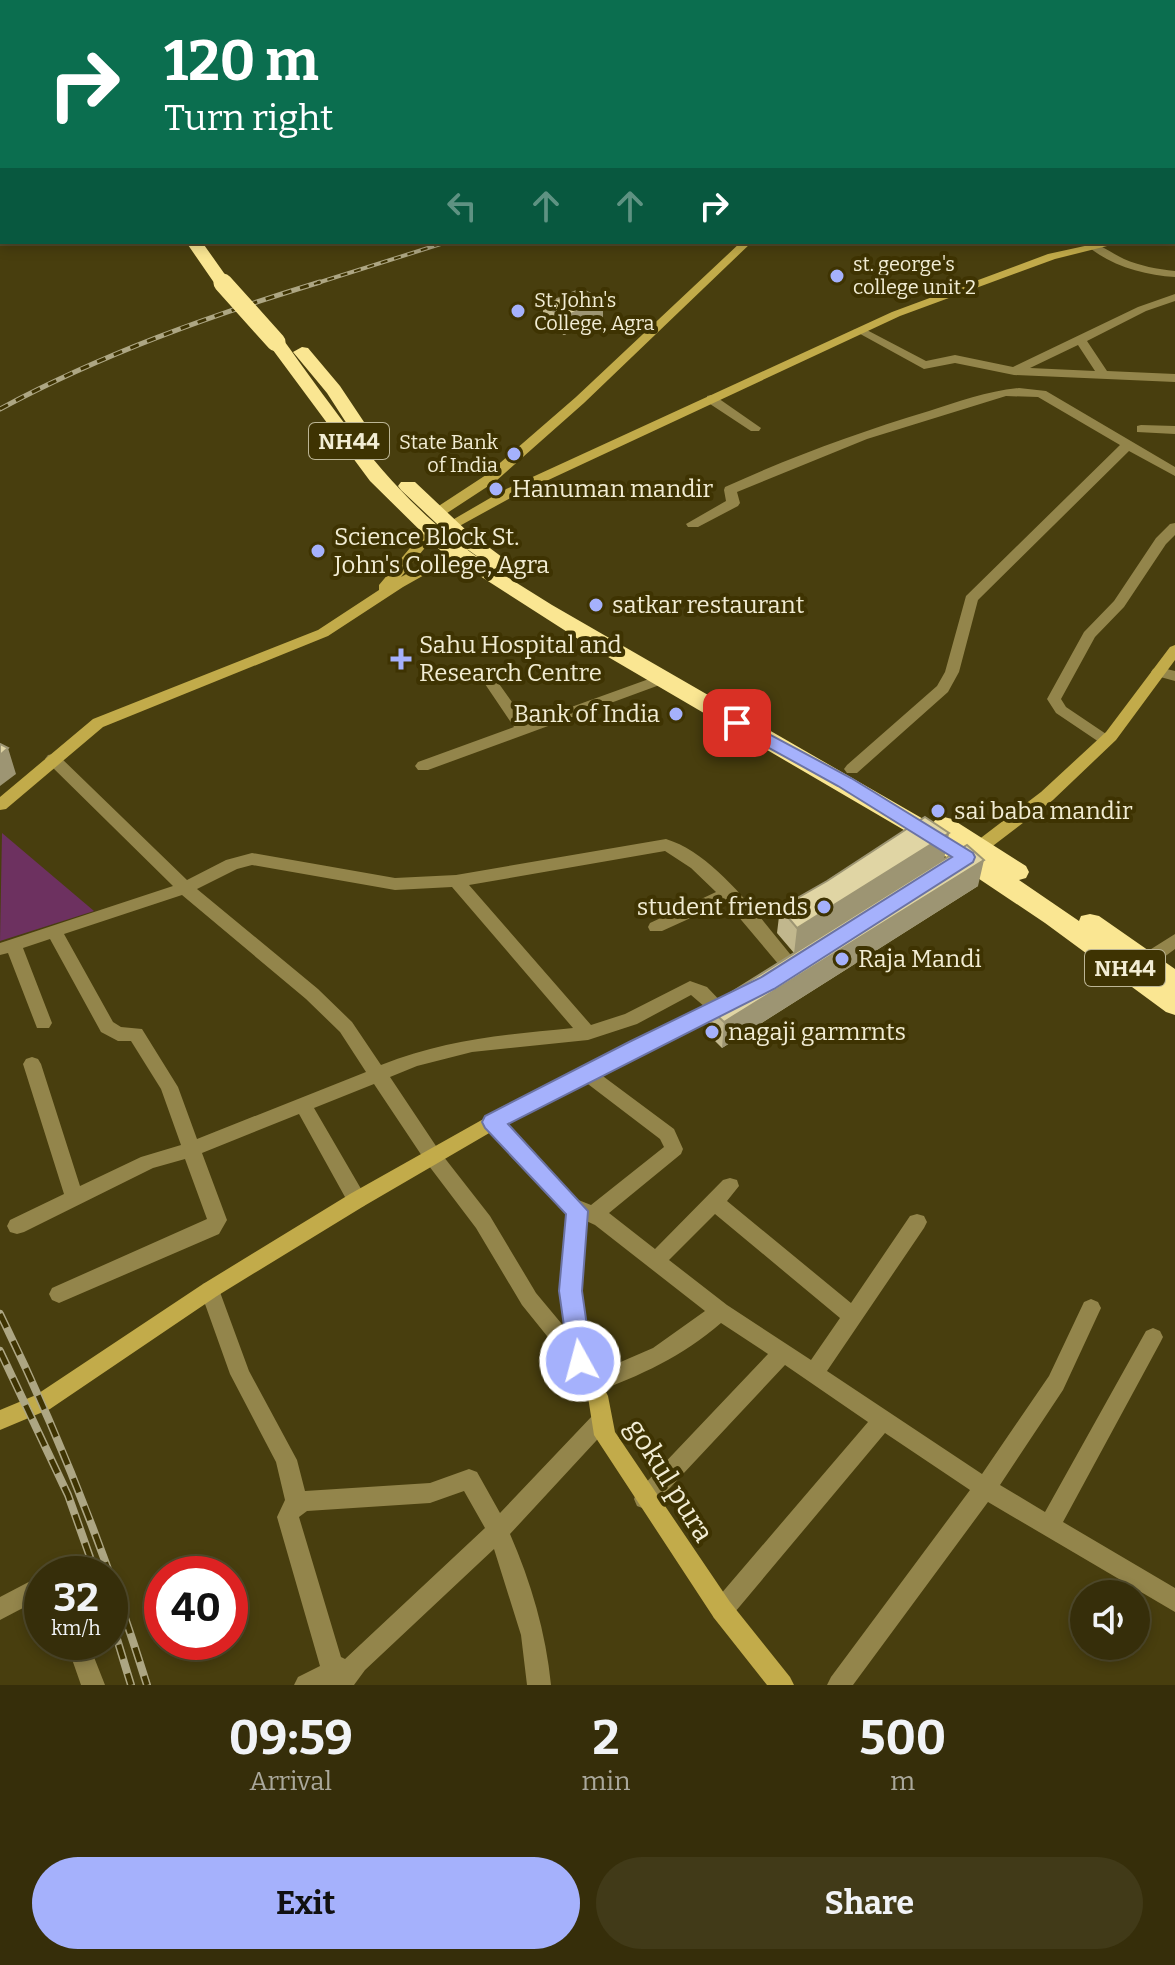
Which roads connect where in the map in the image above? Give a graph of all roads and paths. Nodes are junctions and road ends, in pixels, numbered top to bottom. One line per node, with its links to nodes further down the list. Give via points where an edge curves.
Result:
1 (196, 244): 6 (highway, NH44)
2 (211, 244): 6 (highway, NH44)
3 (745, 244): 20 (street, via 580,400)
4 (1090, 244): 5 (street, via 1137,268); 9 (street)
5 (1175, 274)
6 (230, 282): 22 (highway, NH44, bridge, via 283,340 369,469)
7 (1170, 299): 8 (street); 10 (street)
8 (1175, 311)
9 (859, 330): 11 (street, via 921,364 955,359); 14 (street)
10 (1079, 338): 11 (street); 12 (street)
11 (1014, 371): 12 (street)
12 (1103, 374): 13 (street)
13 (1175, 378)
14 (711, 399): 15 (street); 21 (street)
15 (755, 428)
16 (1141, 429): 17 (street)
17 (1175, 430)
18 (1129, 444): 19 (street); 23 (street, via 1042,394 1017,392 885,427 822,450 730,490 733,503); 36 (street, via 971,599 943,689)
19 (1175, 472)
20 (469, 493): 21 (street); 22 (street)
21 (491, 503): 22 (street)
22 (438, 524): 25 (highway, NH44); 26 (street)
23 (693, 524)
24 (1175, 527): 33 (street, via 1119,604 1089,635 1054,699 1061,710)
25 (465, 548): 26 (street); 30 (highway, NH44); 36 (highway, NH44)
26 (375, 599): 34 (street, via 323,633 98,723)
27 (1175, 650): 28 (street)
28 (1158, 672): 29 (street); 33 (street)
29 (1175, 676)
30 (660, 680): 32 (street); 38 (highway, NH44)
31 (492, 684): 32 (street)
32 (524, 730): 35 (street)
33 (1107, 740): 38 (street, via 1047,796)
34 (53, 759): 37 (street); 40 (street)
35 (423, 766)
36 (852, 769): 38 (highway, NH44)
37 (0, 805)
38 (967, 857): 46 (highway, NH44); 50 (highway, NH44)
39 (456, 881): 40 (street, via 363,881 252,859); 41 (street, via 666,845 683,851); 53 (street)
40 (185, 888): 43 (street); 56 (street, via 330,1011)
41 (727, 894): 42 (street); 47 (street)
42 (656, 927)
43 (54, 932): 45 (street); 59 (street, via 107,1027 118,1034 136,1034 169,1087)
44 (1175, 940): 46 (street)
45 (7, 947): 52 (street)
46 (1146, 961): 48 (highway, NH44)
47 (792, 967)
48 (1175, 982)
49 (743, 996): 51 (street)
50 (1175, 1005)
51 (718, 1008): 53 (street, via 690,988 631,1019); 55 (street)
52 (43, 1023)
53 (588, 1033): 56 (street, via 472,1045)
54 (32, 1064): 62 (street)
55 (586, 1073): 58 (street); 65 (street, via 667,1134 674,1149)
56 (377, 1074): 57 (street); 60 (street)
57 (303, 1105): 59 (street); 63 (street)
58 (493, 1122): 60 (street); 65 (street, via 539,1174)
59 (192, 1149): 62 (street, via 148,1162); 70 (street, via 216,1225)
60 (433, 1157): 63 (street); 76 (street, via 483,1222 529,1299)
61 (730, 1186): 64 (street)
62 (74, 1197): 67 (street)
63 (357, 1200): 69 (street)
64 (714, 1202): 68 (street); 73 (street)
65 (585, 1211): 68 (street); 76 (street, gokul pura, via 570,1291)
66 (917, 1222): 73 (street)
67 (17, 1226)
68 (655, 1261): 72 (street)
69 (210, 1290): 80 (street, via 43,1402); 84 (street, via 244,1384 286,1460)
70 (59, 1294)
71 (1091, 1308): 82 (street, via 1056,1383)
72 (720, 1311): 75 (street); 78 (street, via 689,1340 656,1360)
73 (853, 1317): 77 (street)
74 (1153, 1337): 85 (street)
75 (783, 1353): 77 (street); 83 (street)
76 (580, 1361): 78 (street, gokul pura)
77 (814, 1373): 79 (street)
78 (593, 1384): 81 (street, gokul pura)
79 (884, 1419): 82 (street); 90 (street)
80 (0, 1420)
81 (601, 1421): 83 (street, gokul pura); 86 (street)
82 (985, 1488): 85 (street); 97 (street)
83 (645, 1499): 90 (street, gokul pura)
84 (297, 1503): 86 (street, via 422,1494 469,1479); 92 (street, via 288,1517)
85 (1049, 1527): 88 (street)
86 (497, 1532): 92 (street); 95 (street, via 532,1631)
87 (24, 1596): 89 (street)
88 (1175, 1601)
89 (0, 1609)
90 (722, 1610): 96 (street, gokul pura)
91 (84, 1660): 93 (street)
92 (336, 1678): 94 (street)
93 (93, 1685)
94 (306, 1685)
95 (539, 1685)
96 (782, 1685)
97 (839, 1685)

